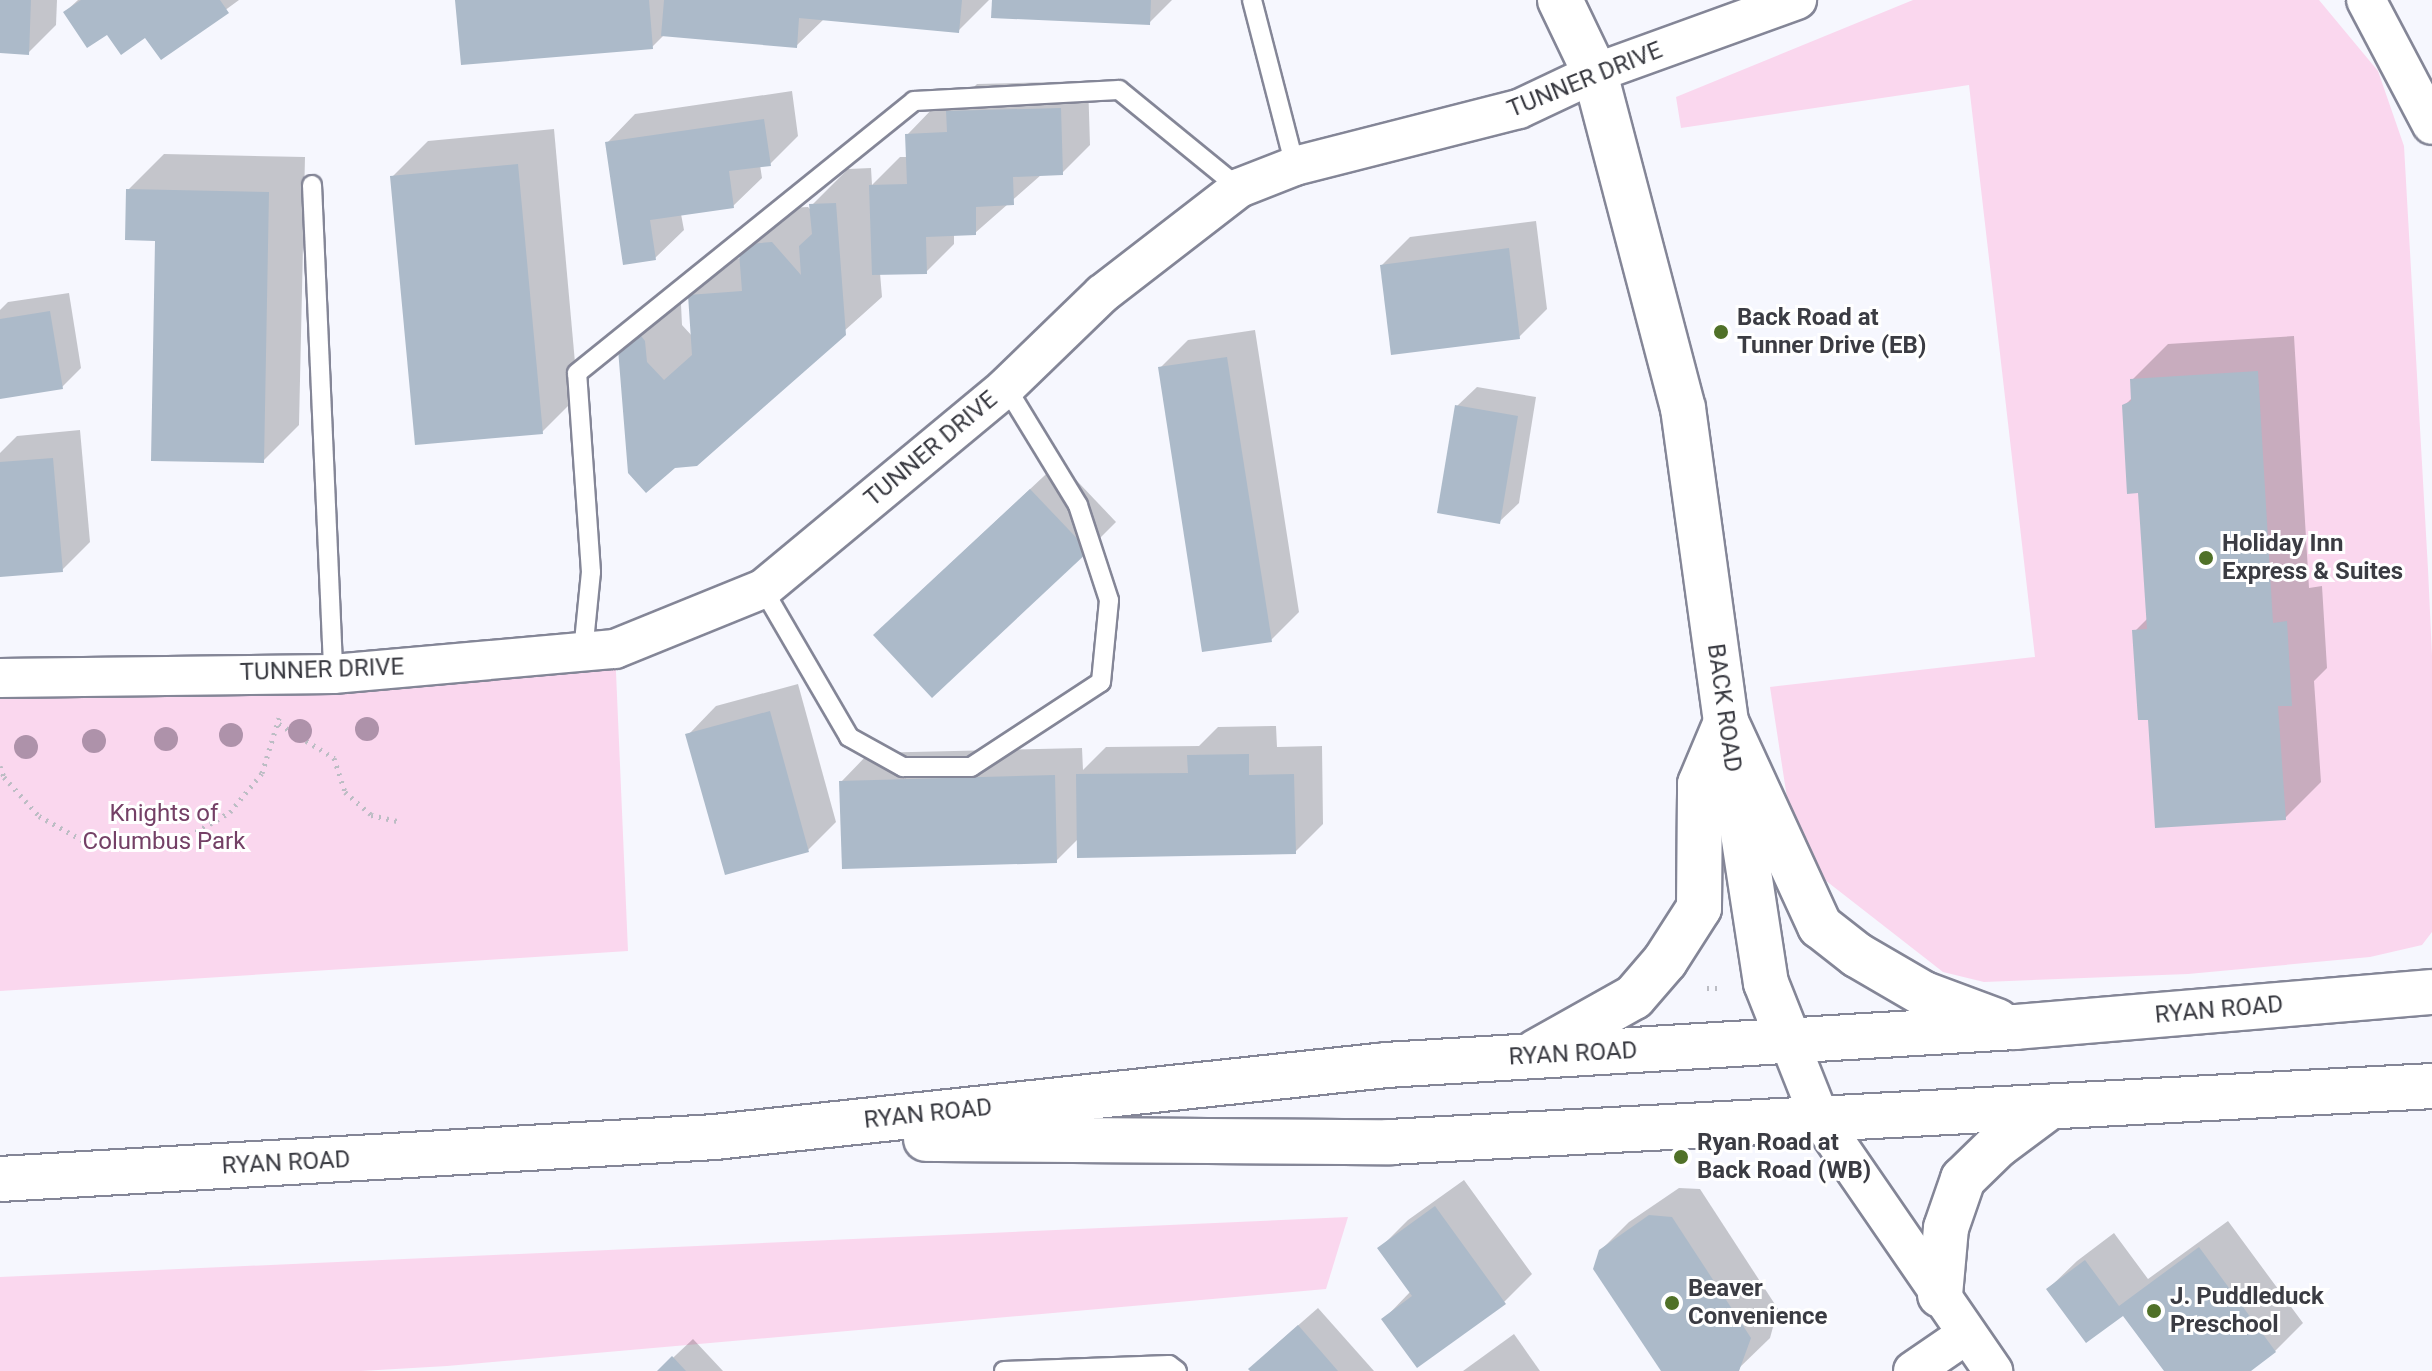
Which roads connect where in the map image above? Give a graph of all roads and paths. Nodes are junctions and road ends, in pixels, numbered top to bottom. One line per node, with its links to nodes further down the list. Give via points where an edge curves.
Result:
1 (1252, 0): 7 (lane)
2 (1560, 0): 5 (main road, BACK ROAD)
3 (1797, 0): 5 (street, TUNNER DRIVE)
4 (2366, 0): 6 (street)
5 (1595, 73): 7 (street, TUNNER DRIVE, via 1519,109); 16 (main road, BACK ROAD, via 1683,408)
6 (2428, 110)
7 (1295, 166): 9 (street, TUNNER DRIVE)
8 (312, 185): 14 (lane)
9 (1239, 188): 10 (street, TUNNER DRIVE, via 1102,294); 12 (lane, via 1119,90 914,101 577,373 591,572)
10 (1006, 387): 11 (street, TUNNER DRIVE); 11 (lane, via 1078,505 1109,600 1101,682 971,767 903,767 849,737)
11 (763, 589): 12 (street, TUNNER DRIVE, via 615,649)
12 (583, 652): 14 (street, TUNNER DRIVE)
13 (279, 673): 14 (street, TUNNER DRIVE); 15 (street, TUNNER DRIVE); 17 (path)
14 (333, 674)
15 (0, 678)
16 (1726, 722): 23 (main road, via 1820,926 1857,955 1924,994); 24 (main road, BACK ROAD, via 1766,983); 25 (main road, via 1700,784 1699,908 1634,997)
17 (279, 724): 18 (path, via 262,773 230,812 189,836 135,849 84,841 39,816); 19 (path, via 334,758 345,792 371,815)
18 (0, 766)
19 (398, 821)
20 (1707, 988): 21 (path)
21 (1726, 988)
22 (2432, 992): 23 (main road, RYAN ROAD)
23 (2015, 1027): 24 (main road, RYAN ROAD)
24 (1789, 1041): 25 (main road, RYAN ROAD); 28 (street, BACK ROAD)
25 (1527, 1057): 29 (main road, RYAN ROAD, via 1386,1065)
26 (2432, 1086): 27 (main road, RYAN ROAD)
27 (2049, 1107): 28 (main road, RYAN ROAD); 31 (main road, via 1963,1179 1946,1228)
28 (1820, 1119): 29 (main road, RYAN ROAD, via 1389,1142); 31 (street, BACK ROAD)
29 (715, 1137): 30 (main road, RYAN ROAD)
30 (0, 1179)
31 (1940, 1295): 32 (street, BACK ROAD)
32 (1967, 1334): 35 (street); 36 (street, BACK ROAD)
33 (1004, 1371): 34 (lane, via 1169,1365)
34 (1177, 1371)
35 (1913, 1371)
36 (1993, 1371)

